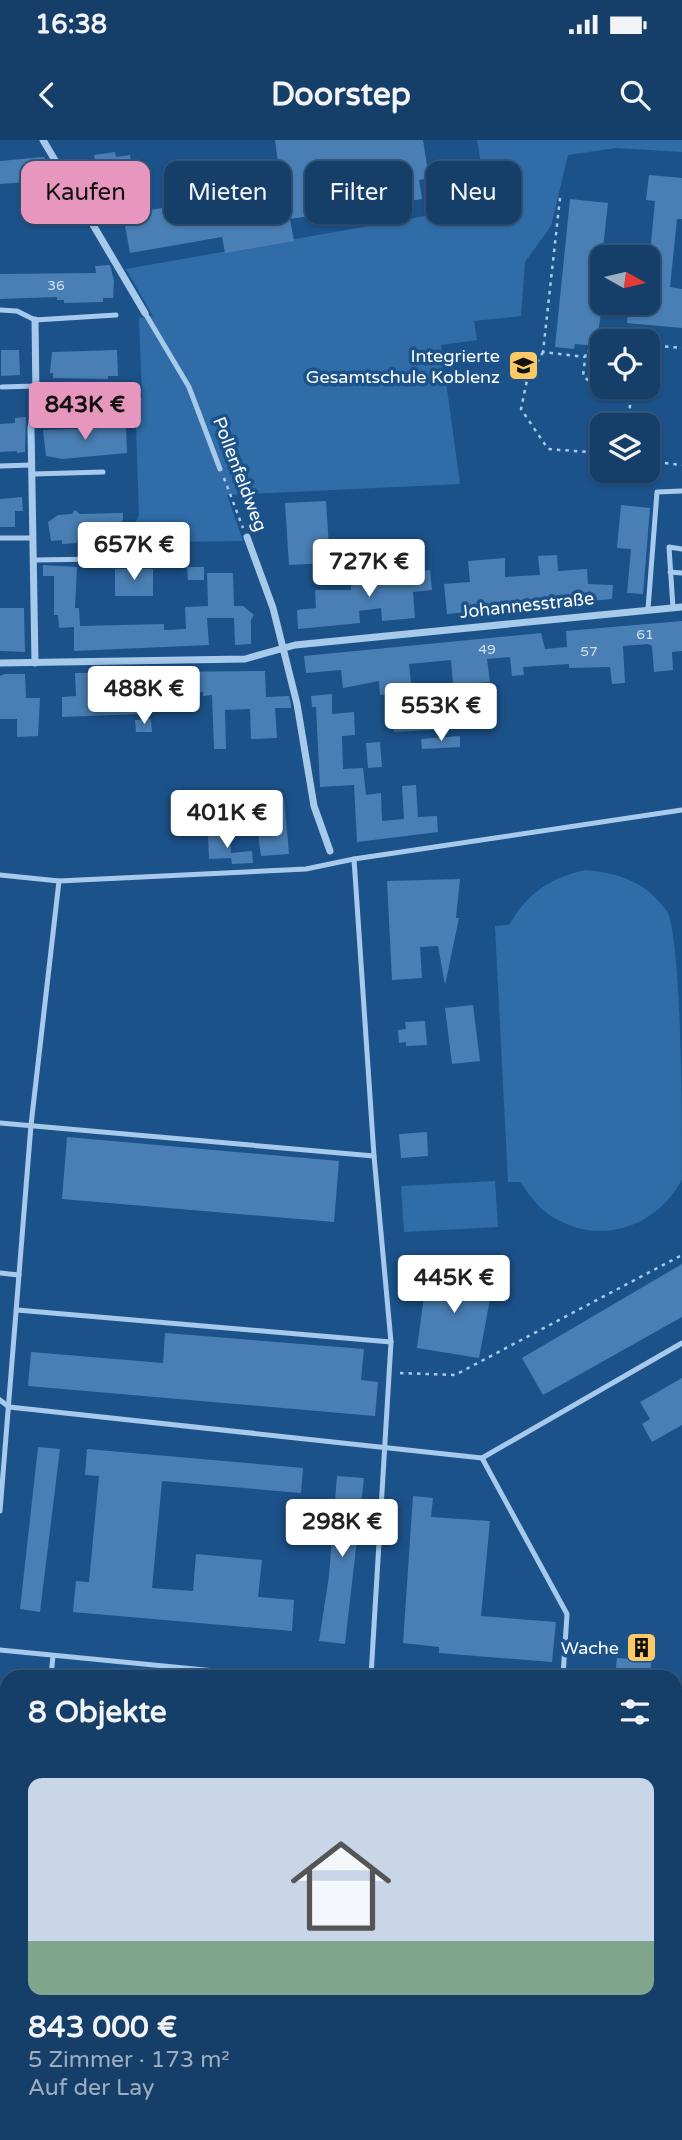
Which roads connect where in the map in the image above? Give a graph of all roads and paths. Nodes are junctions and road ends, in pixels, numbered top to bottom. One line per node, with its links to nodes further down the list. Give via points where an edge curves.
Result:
1 (43, 140): 4 (street, Pollenfeldweg)
2 (560, 198): 10 (path)
3 (0, 310): 6 (lane)
4 (145, 313): 22 (lane, Pollenfeldweg, via 189,387)
5 (116, 314): 6 (lane)
6 (35, 320): 12 (street)
7 (660, 346): 8 (path)
8 (682, 348)
9 (590, 351): 11 (path)
10 (543, 352): 11 (path); 17 (path, via 527,380 521,410 548,449)
11 (585, 358): 16 (path, via 583,376 602,392 631,396)
12 (35, 386): 13 (lane); 15 (street)
13 (2, 387)
14 (113, 395): 15 (lane)
15 (36, 397): 19 (street)
16 (629, 413)
17 (590, 452)
18 (660, 462): 20 (path)
19 (32, 465): 21 (lane); 24 (street)
20 (682, 465)
21 (0, 466)
22 (220, 469): 26 (path, Pollenfeldweg)
23 (103, 472): 24 (lane)
24 (33, 474): 28 (street)
25 (682, 491): 36 (lane, via 657,492)
26 (247, 537): 37 (street, Pollenfeldweg)
27 (0, 538): 28 (lane)
28 (33, 538): 31 (street)
29 (682, 549): 32 (lane, via 669,547)
30 (103, 559): 31 (lane)
31 (34, 560): 39 (street)
32 (670, 572): 33 (lane); 35 (lane)
33 (682, 573)
34 (682, 607): 35 (street, Johannesstraße)
35 (673, 608): 36 (street, Johannesstraße)
36 (648, 609): 37 (street, Johannesstraße, via 295,645)
37 (283, 650): 39 (street, Johannesstraße, via 245,659); 41 (street, Pollenfeldweg, via 314,806)
38 (0, 663): 39 (street, Johannesstraße)
39 (35, 663)
40 (682, 810): 42 (lane)
41 (331, 851)
42 (354, 859): 44 (lane, via 306,869); 47 (lane)
43 (0, 875): 44 (lane)
44 (59, 881): 46 (lane)
45 (0, 1123): 46 (lane)
46 (31, 1125): 47 (lane); 50 (lane)
47 (374, 1156): 52 (lane)
48 (682, 1255): 54 (path, via 455,1376)
49 (0, 1273): 50 (lane)
50 (19, 1275): 51 (lane)
51 (17, 1310): 52 (lane); 56 (lane)
52 (391, 1342): 54 (lane)
53 (682, 1343): 58 (lane)
54 (390, 1372): 57 (lane)
55 (0, 1401): 56 (lane)
56 (9, 1407): 57 (lane); 59 (lane)
57 (386, 1448): 58 (lane); 64 (lane)
58 (482, 1458): 65 (lane, via 566,1614)
59 (0, 1511)
60 (0, 1650): 61 (lane)
61 (53, 1656): 62 (lane); 63 (lane)
62 (52, 1670)
63 (202, 1670)
64 (371, 1670)
65 (563, 1670)

